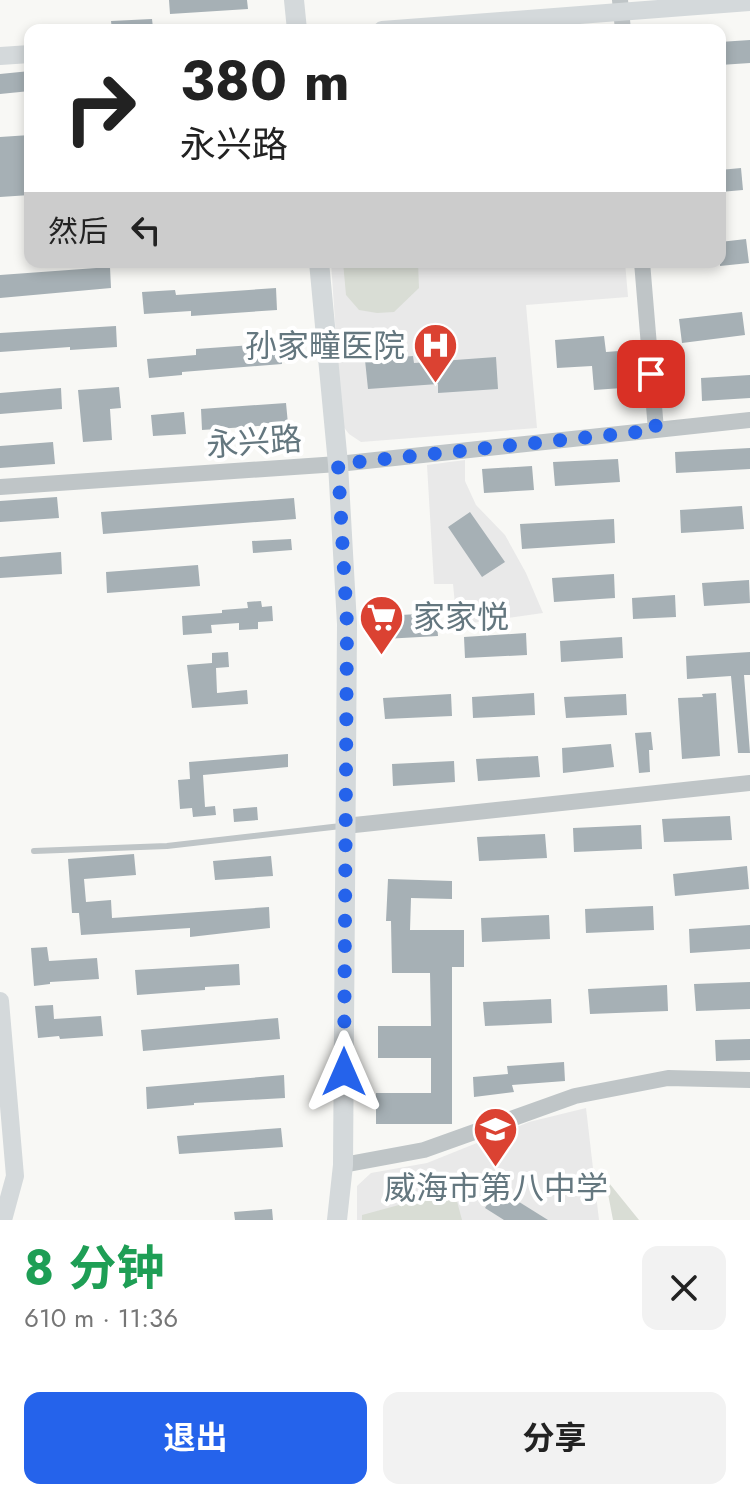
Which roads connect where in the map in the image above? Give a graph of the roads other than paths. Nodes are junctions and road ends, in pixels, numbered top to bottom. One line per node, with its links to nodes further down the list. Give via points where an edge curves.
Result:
1 (294, 0): 4 (main road)
2 (750, 2): 3 (main road)
3 (621, 14): 5 (main road)
4 (296, 24)
5 (472, 24)
6 (24, 54): 7 (main road)
7 (0, 56)
8 (320, 268): 12 (main road)
9 (642, 268): 11 (street)
10 (750, 420): 11 (street, 永兴路)
11 (656, 430): 12 (street, 永兴路)
12 (338, 464): 13 (street, 永兴路); 15 (main road, via 347,624)
13 (0, 487)
14 (750, 783): 15 (street)
15 (345, 826): 16 (lane, via 167,846); 19 (main road)
16 (34, 851)
17 (0, 1001): 20 (main road, via 15,1176)
18 (750, 1080): 19 (street, via 668,1078 575,1096 424,1150)
19 (343, 1165): 21 (main road)
20 (3, 1220)
21 (337, 1220)

